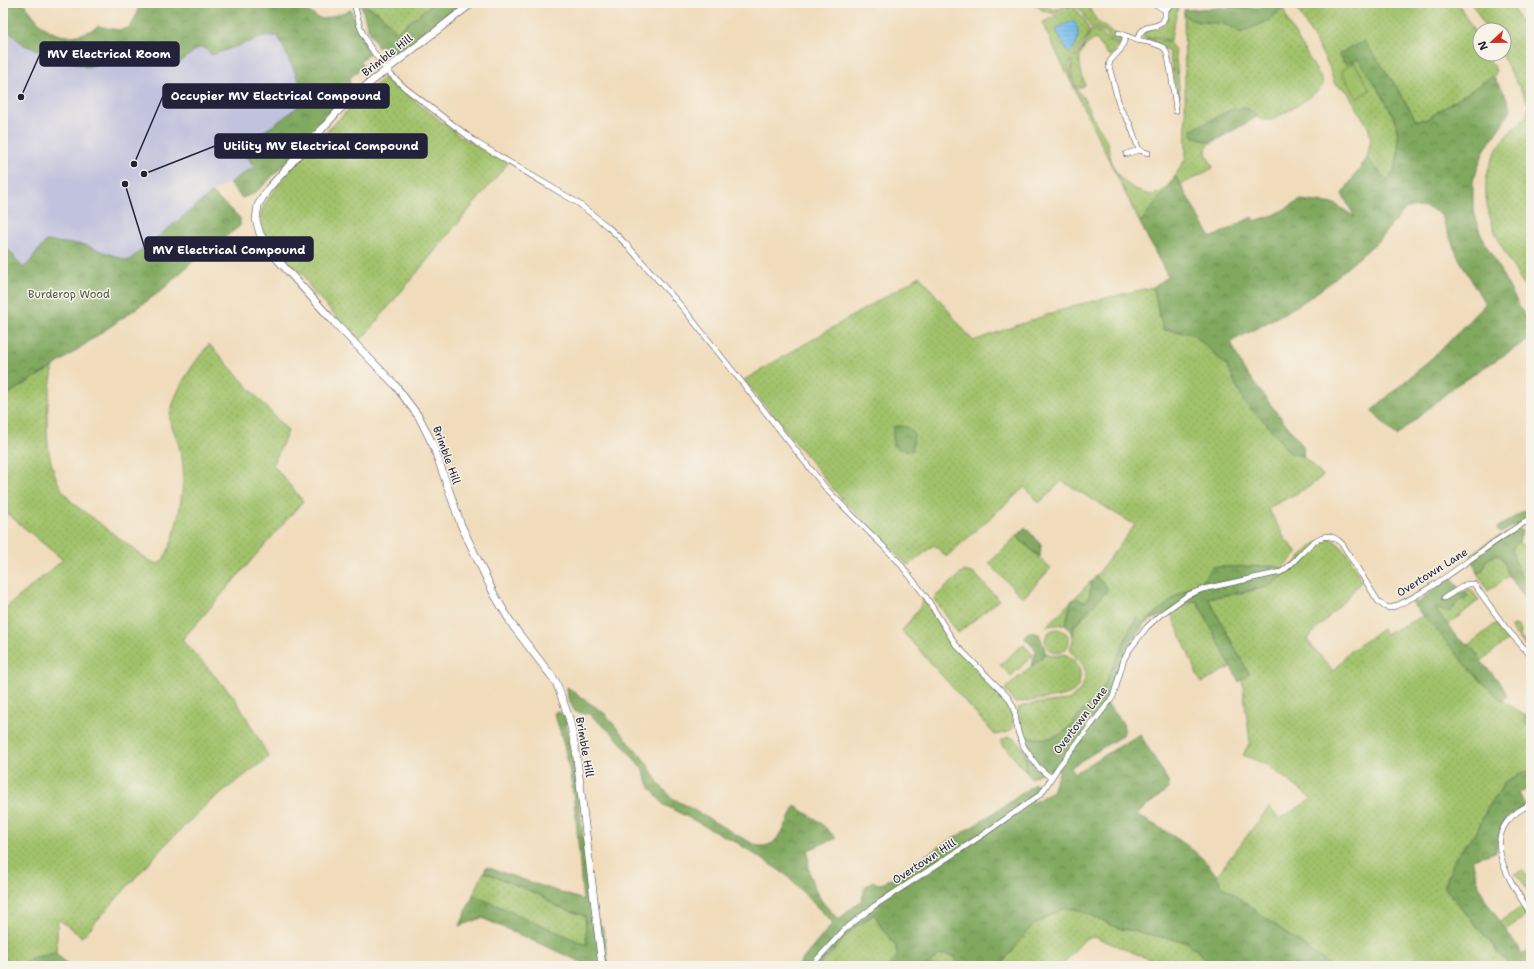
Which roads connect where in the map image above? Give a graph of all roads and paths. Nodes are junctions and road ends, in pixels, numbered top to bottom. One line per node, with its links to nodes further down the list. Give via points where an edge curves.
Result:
1 (354, 3): 9 (street, via 364,36)
2 (472, 3): 9 (main road, Brimble Hill)
3 (1153, 3): 5 (street)
4 (1174, 3): 5 (street)
5 (1165, 10): 8 (street, via 1164,20 1158,25 1145,27)
6 (1119, 33): 7 (street)
7 (1126, 36): 8 (street); 11 (street, via 1121,49 1110,61 1109,66 1120,108 1130,124)
8 (1137, 40): 10 (street, via 1161,47 1167,52)
9 (386, 70): 17 (street, via 458,130 578,204 626,244 683,308 828,491 898,561 926,598 956,645 1008,696 1014,708 1018,732 1024,747 1038,767); 22 (main road, Brimble Hill, via 339,110 274,180 258,205 256,226 276,258 395,385 419,416 433,445 460,525 494,594 514,626 556,682 569,718 576,751)
10 (1176, 111)
11 (1139, 150): 12 (street); 13 (street)
12 (1148, 153)
13 (1126, 154)
14 (1531, 520): 17 (street, Overtown Lane, via 1444,579 1391,608 1378,601 1339,542 1328,536 1314,541 1282,572 1211,586 1188,595 1152,621 1133,644 1124,659 1110,702)
15 (1444, 598): 16 (street, via 1467,584 1474,584 1505,627)
16 (1531, 656)
17 (1051, 778): 23 (street, Overtown Hill, via 1036,798 863,914 834,940)
18 (1531, 804): 20 (street, via 1514,812 1507,821 1502,828 1500,846 1501,860 1507,876)
19 (1531, 903): 20 (street)
20 (1526, 907): 21 (street)
21 (1531, 914)
22 (602, 966)
23 (811, 966)

